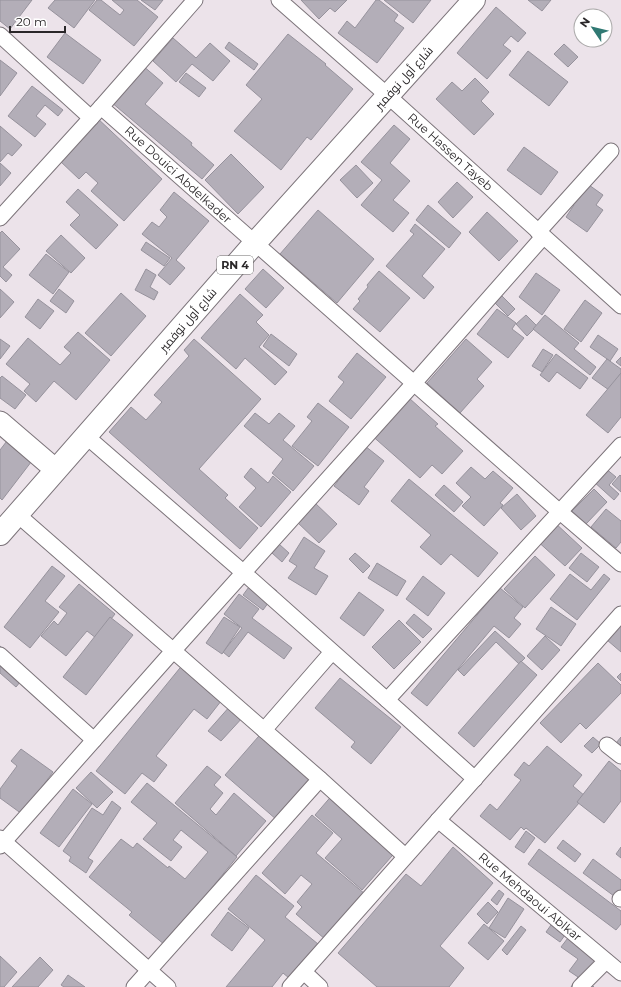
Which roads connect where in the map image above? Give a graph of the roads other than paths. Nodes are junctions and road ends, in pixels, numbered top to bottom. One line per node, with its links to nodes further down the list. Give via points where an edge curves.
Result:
1 (195, 0): 6 (street)
2 (279, 0): 5 (street, Rue Hassen Tayeb)
3 (474, 0): 5 (main road, شارع أول نوفمبر / RN 4)
4 (0, 35): 6 (street, Rue Douici Abdelkader)
5 (387, 95): 9 (street, Rue Hassen Tayeb); 10 (main road, شارع أول نوفمبر / RN 4)
6 (96, 112): 8 (street); 10 (street, Rue Douici Abdelkader)
7 (611, 151): 9 (street)
8 (0, 218)
9 (540, 234): 11 (street, Rue Hassen Tayeb); 12 (street)
10 (255, 243): 12 (street, Rue Douici Abdelkader); 14 (main road, شارع أول نوفمبر / RN 4)
11 (621, 306)
12 (415, 382): 17 (street, Rue Douici Abdelkader); 21 (street)
13 (0, 422): 16 (main road)
14 (86, 436): 16 (main road, شارع أول نوفمبر / RN 4); 21 (street)
15 (621, 445): 17 (street)
16 (56, 470): 18 (main road, شارع أول نوفمبر / RN 4)
17 (560, 512): 20 (street, Rue Douici Abdelkader); 26 (street)
18 (18, 514): 19 (main road, شارع أول نوفمبر / RN 4); 23 (street)
19 (0, 534)
20 (621, 564)
21 (244, 573): 23 (street); 24 (street)
22 (621, 614): 32 (street)
23 (173, 651): 27 (street); 28 (street)
24 (332, 652): 26 (street); 27 (street)
25 (0, 655): 28 (street)
26 (387, 700): 32 (street)
27 (264, 730): 31 (street)
28 (94, 740): 34 (street)
29 (607, 745): 30 (street)
30 (621, 756)
31 (320, 779): 35 (street); 37 (street)
32 (475, 779): 33 (street)
33 (438, 820): 35 (street); 36 (street, Rue Mehdaoui Ablkar)
34 (1, 842): 37 (street)
35 (406, 856): 38 (street)
36 (606, 961): 39 (street, Rue Mehdaoui Ablkar); 44 (street)
37 (149, 970): 40 (street); 41 (street)
38 (304, 972): 42 (street); 43 (street)
39 (621, 973)
40 (134, 987)
41 (168, 987)
42 (290, 987)
43 (320, 987)
44 (580, 987)

